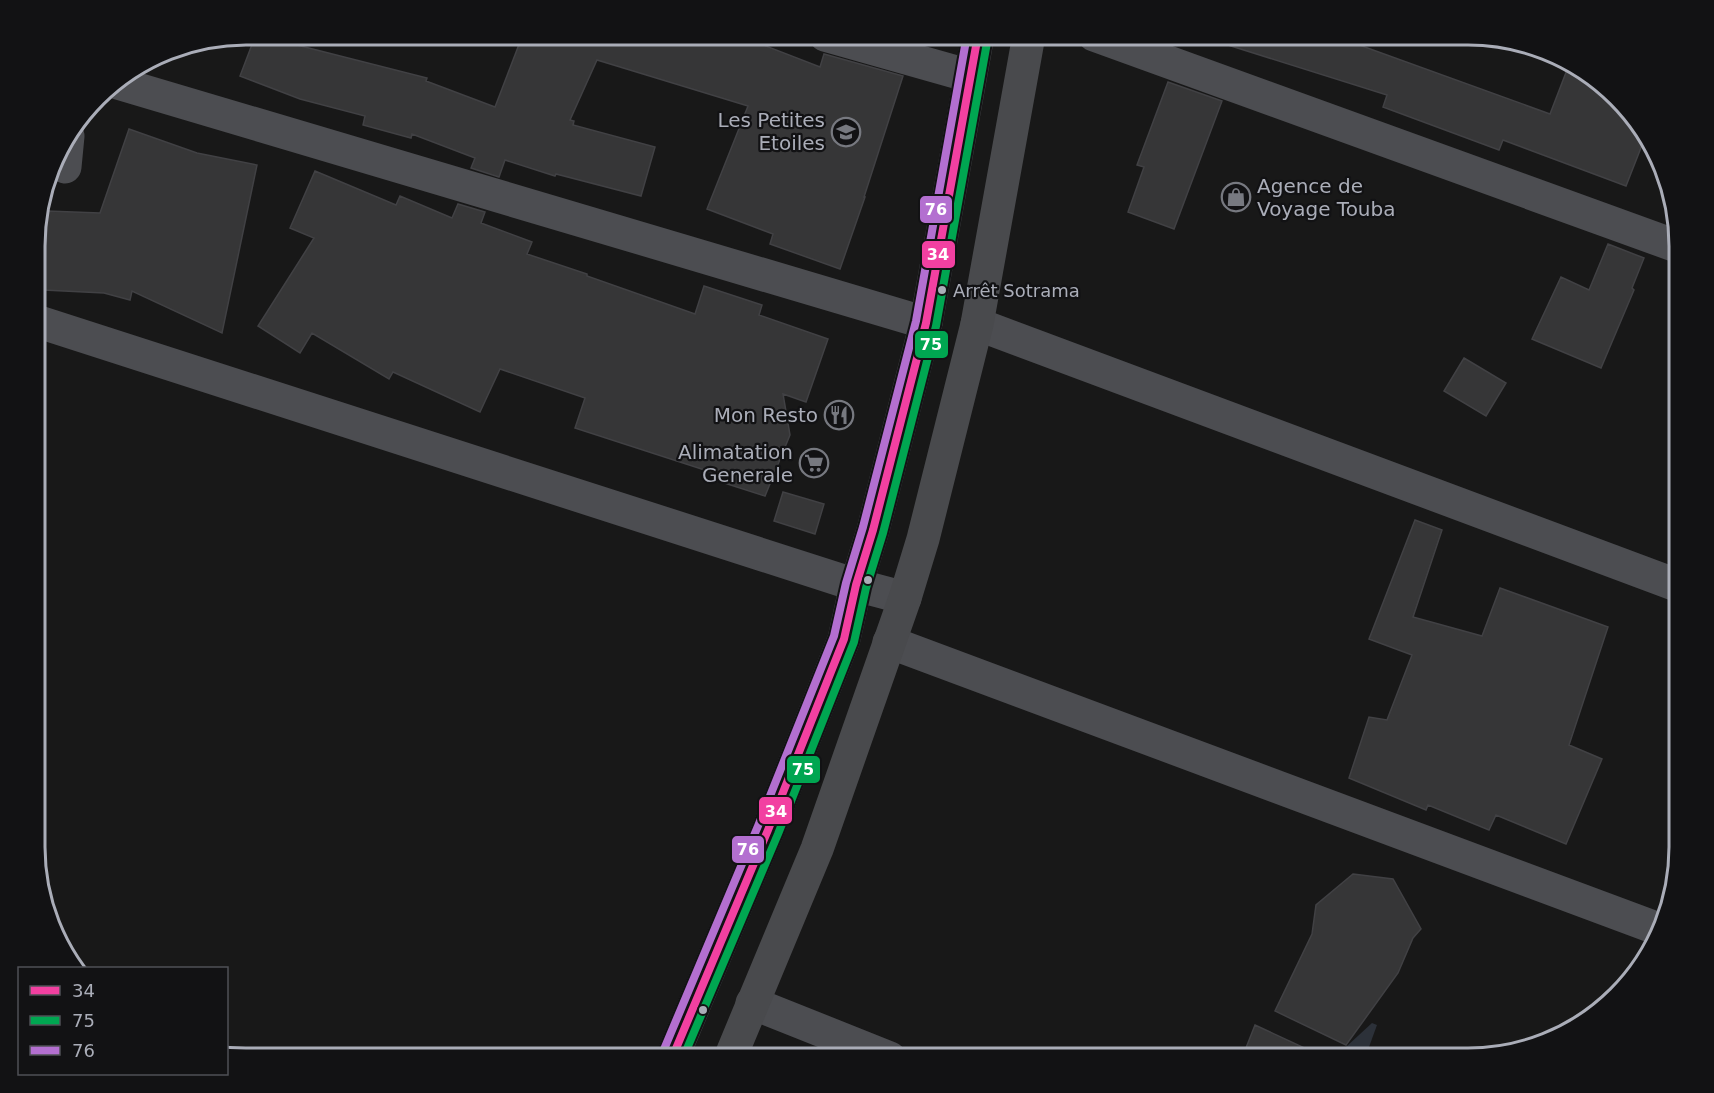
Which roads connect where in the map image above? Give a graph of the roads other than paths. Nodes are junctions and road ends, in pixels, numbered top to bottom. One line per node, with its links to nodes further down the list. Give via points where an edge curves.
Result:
1 (863, 45): 5 (street)
2 (976, 45): 5 (highway)
3 (1027, 45): 10 (highway)
4 (1124, 45): 7 (street)
5 (970, 76): 8 (highway)
6 (124, 85): 8 (street)
7 (1669, 243)
8 (926, 323): 12 (highway)
9 (45, 324): 12 (street)
10 (977, 324): 11 (street); 13 (highway)
11 (1669, 582)
12 (856, 585): 13 (street); 17 (highway, via 844,639)
13 (905, 598): 14 (highway)
14 (889, 642): 15 (street); 16 (highway, via 817,849)
15 (1652, 926)
16 (753, 1003): 18 (highway); 19 (street)
17 (676, 1048)
18 (734, 1048)
19 (865, 1048)

